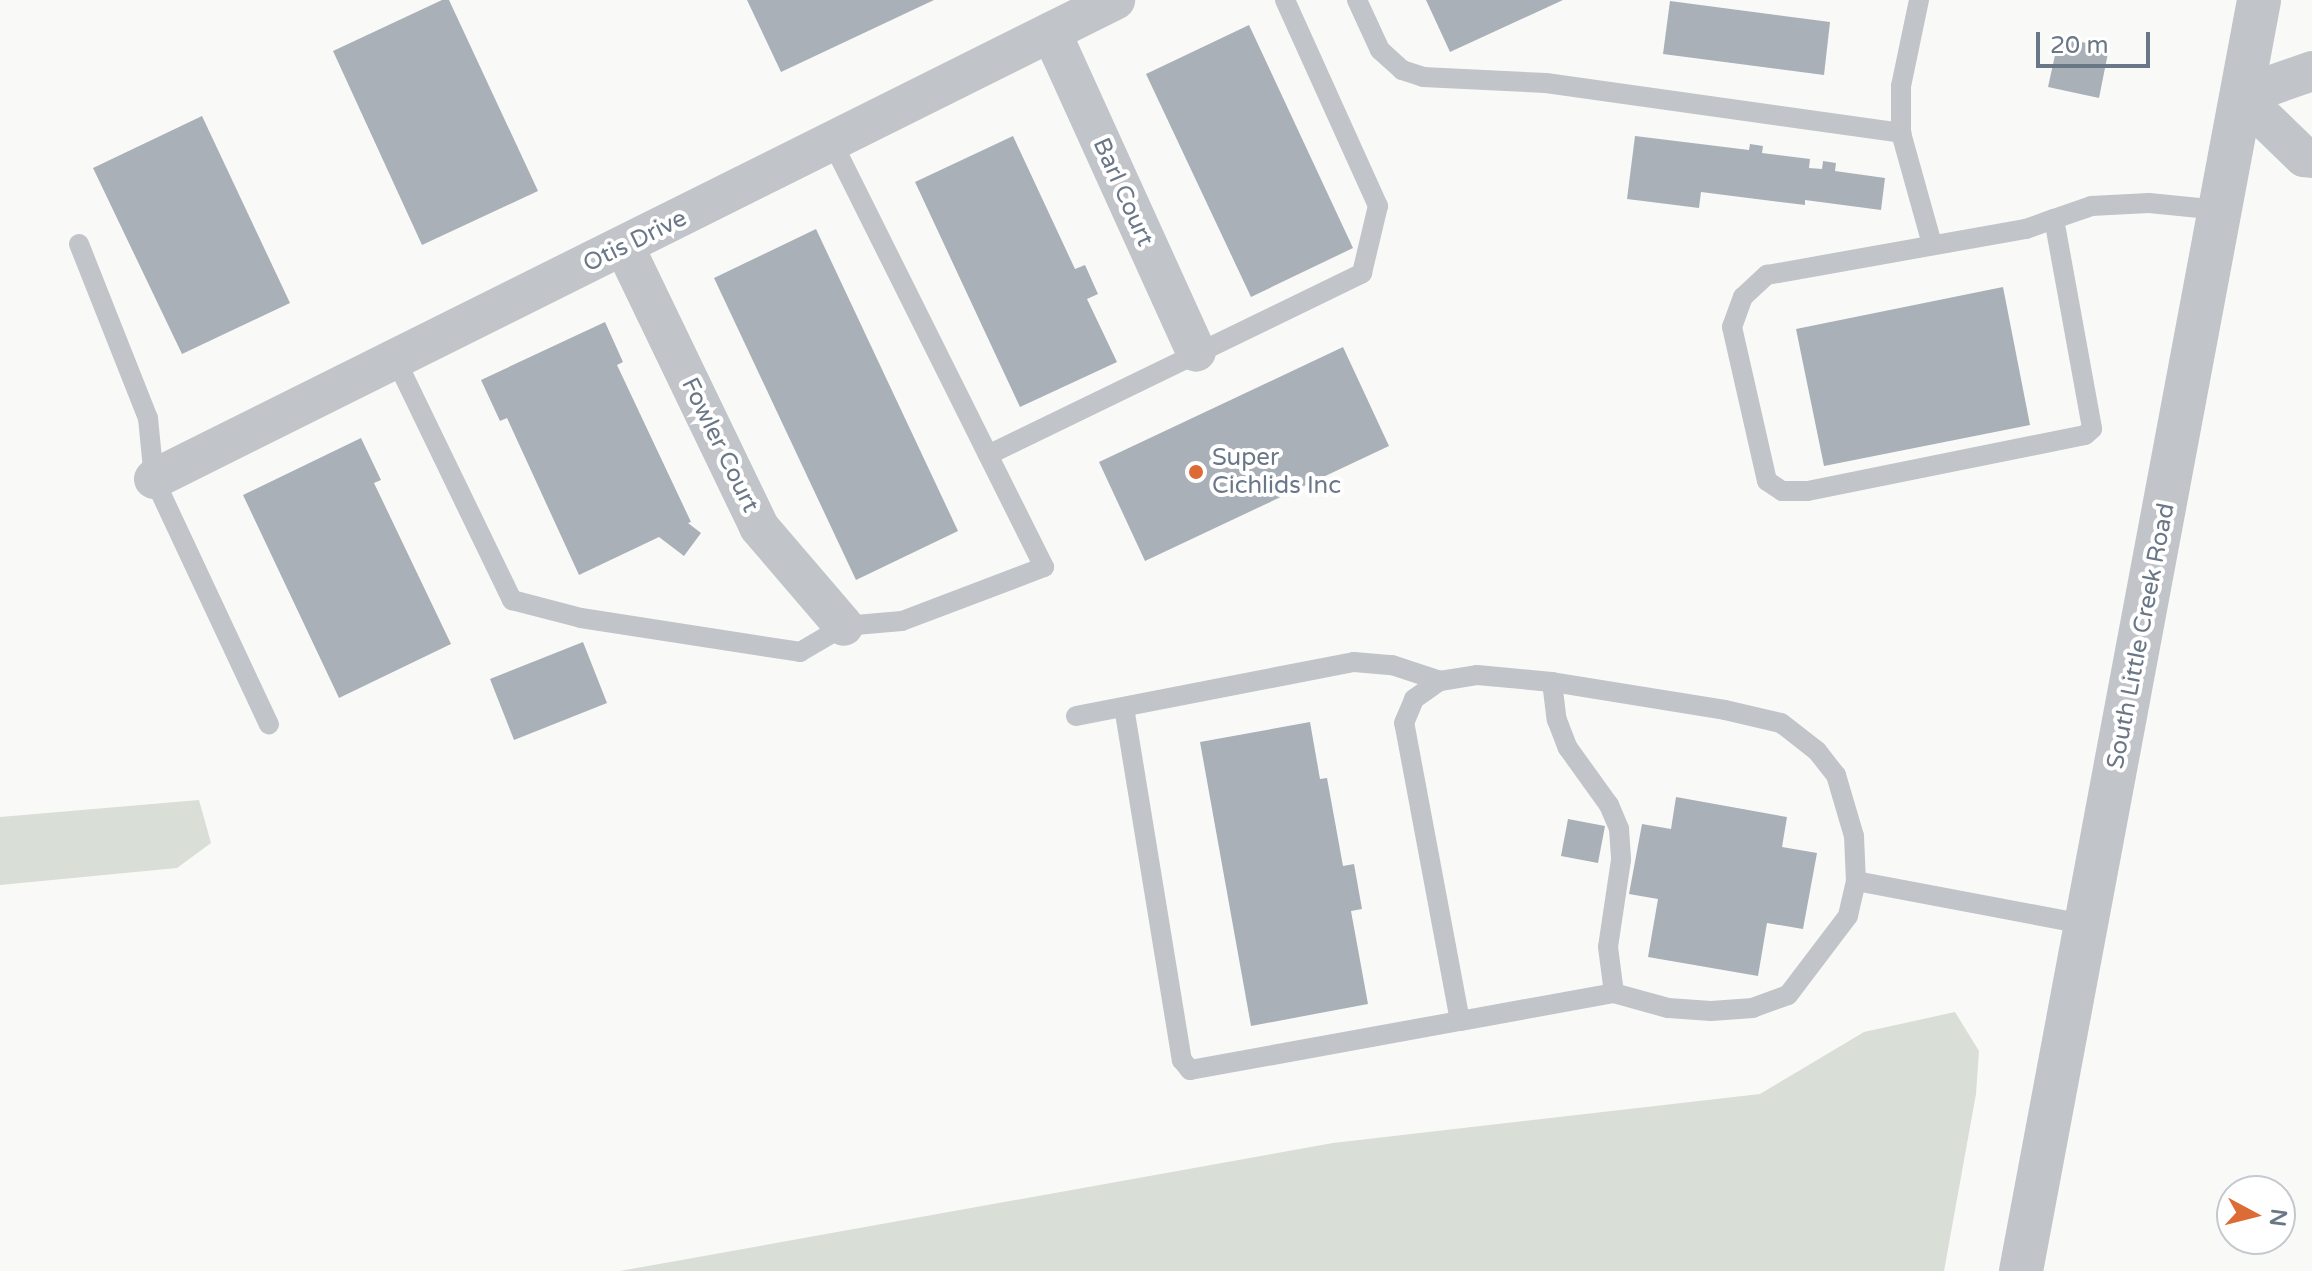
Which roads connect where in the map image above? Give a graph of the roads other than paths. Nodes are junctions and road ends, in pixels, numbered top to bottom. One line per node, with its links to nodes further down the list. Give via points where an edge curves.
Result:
1 (1115, 0): 6 (street, Otis Drive)
2 (1285, 0): 17 (lane, via 1378,206 1362,273)
3 (1357, 0): 9 (lane, via 1380,50 1402,70 1423,77 1546,83)
4 (1919, 0): 9 (lane, via 1901,86)
5 (2259, 0): 8 (street, South Little Creek Road)
6 (1051, 32): 10 (street, Otis Drive); 17 (street, Barl Court)
7 (2312, 71): 8 (street)
8 (2241, 96): 11 (street, via 2304,157); 12 (street, South Little Creek Road)
9 (1901, 133): 15 (lane)
10 (832, 141): 16 (street, Otis Drive); 19 (lane)
11 (2312, 158)
12 (2220, 210): 13 (lane, via 2149,203 2091,206); 28 (street, South Little Creek Road)
13 (2054, 219): 15 (lane, via 2026,229); 15 (lane, via 2092,429 2085,435 1839,485 1782,491 1767,481 1732,327 1743,297 1767,275)
14 (79, 244): 20 (lane, via 148,418)
15 (1932, 244)
16 (624, 246): 18 (street, Otis Drive); 21 (street, Fowler Court, via 759,527)
17 (1196, 352): 19 (lane)
18 (395, 358): 20 (street, Otis Drive); 21 (lane, via 512,600 581,618 800,652)
19 (988, 455): 21 (lane, via 1044,567 902,621)
20 (154, 479): 26 (lane)
21 (844, 626)
22 (1440, 681): 23 (lane, via 1477,675); 24 (lane, via 1392,665 1354,662); 30 (lane, via 1414,699 1404,723)
23 (1552, 682): 27 (lane, via 1781,723 1817,751 1836,775 1854,836); 29 (lane, via 1557,720 1568,748 1609,805 1619,829 1621,860 1608,947)
24 (1124, 707): 25 (lane); 30 (lane, via 1182,1060 1190,1070)
25 (1076, 716)
26 (269, 724)
27 (1856, 881): 28 (lane); 29 (lane, via 1848,916 1788,995 1753,1008 1711,1011 1668,1008)
28 (2084, 924): 31 (street, South Little Creek Road)
29 (1614, 993): 30 (lane)
30 (1460, 1021)
31 (2021, 1271)

